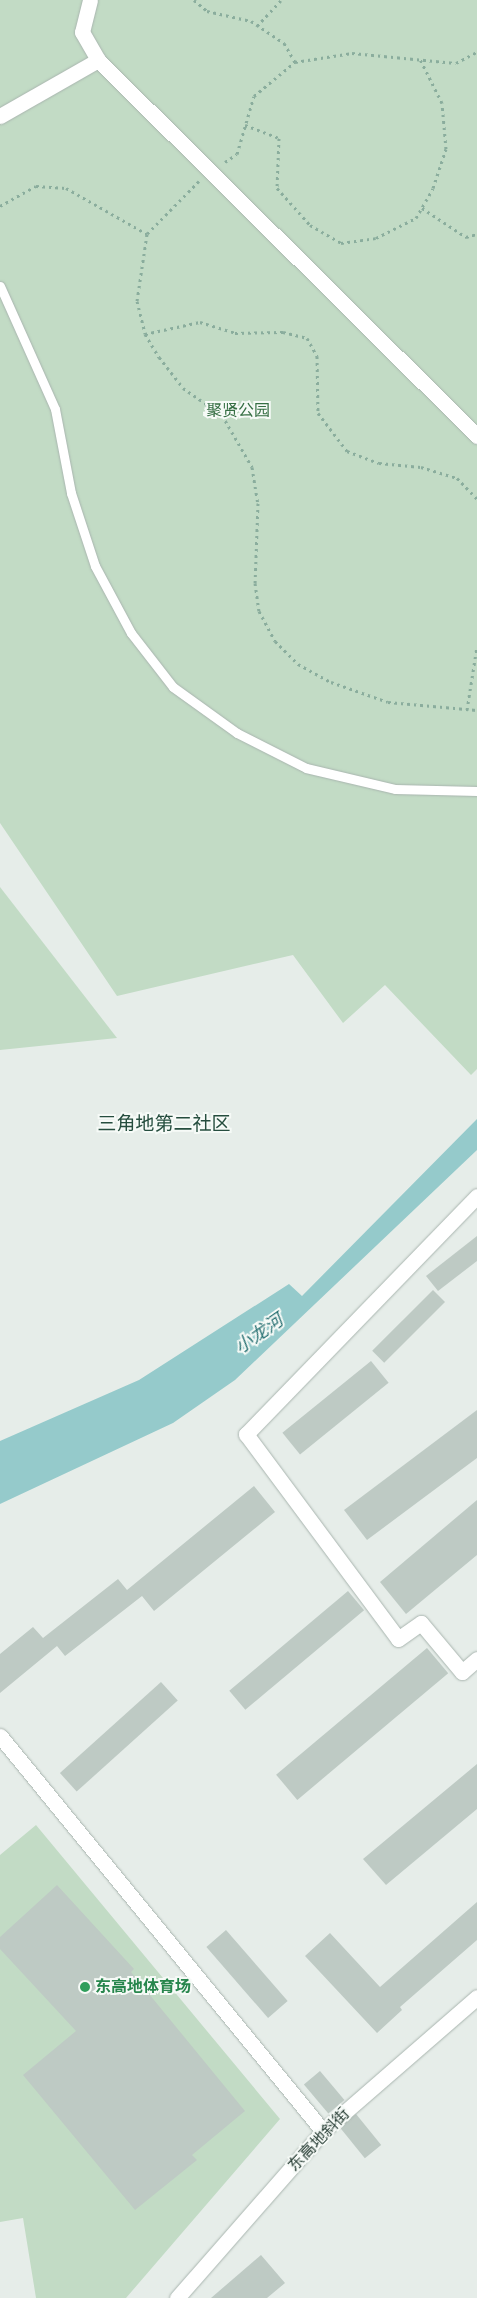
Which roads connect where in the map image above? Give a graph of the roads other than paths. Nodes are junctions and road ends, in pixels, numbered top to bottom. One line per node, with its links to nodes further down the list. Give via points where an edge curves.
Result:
1 (90, 0): 2 (street, via 82,32)
2 (98, 60): 3 (street); 5 (street)
3 (0, 116)
4 (0, 286): 6 (lane, via 55,409 71,493 95,566 131,633 173,687 237,733 306,768 394,789)
5 (477, 436)
6 (477, 791)
7 (477, 1196): 8 (street, via 246,1434 398,1639 421,1623 462,1672)
8 (477, 1659)
9 (0, 1736): 11 (street)
10 (477, 1998): 11 (street, 东高地斜街)
11 (323, 2131): 12 (street, 东高地斜街)
12 (177, 2298)

